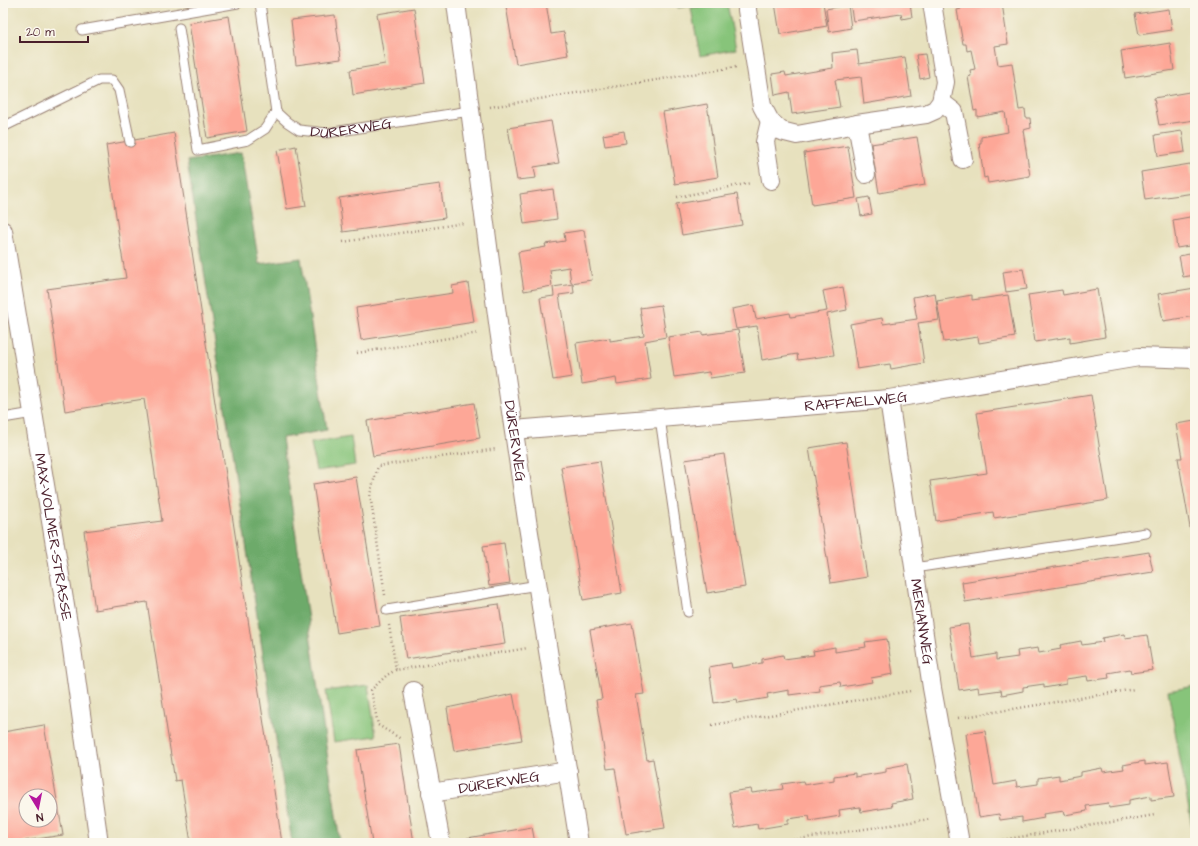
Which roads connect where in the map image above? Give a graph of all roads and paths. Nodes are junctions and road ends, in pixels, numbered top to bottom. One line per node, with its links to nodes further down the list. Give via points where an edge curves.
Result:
1 (238, 3): 7 (lane)
2 (260, 3): 11 (lane)
3 (456, 3): 10 (street, DÜRERWEG)
4 (747, 3): 8 (street)
5 (932, 3): 9 (street, via 945,82)
6 (179, 28): 11 (lane, via 198,150 248,140 265,129)
7 (82, 30)
8 (756, 64): 10 (path); 12 (street, via 762,106)
9 (941, 102): 13 (street, via 935,110 926,114); 16 (street, via 954,112)
10 (470, 111): 11 (lane, DÜRERWEG, via 328,133 299,130); 30 (street, DÜRERWEG, via 498,330)
11 (276, 112)
12 (770, 121): 13 (street, via 781,131 797,135); 18 (street, via 765,142)
13 (857, 124): 17 (street)
14 (3, 127): 15 (lane, via 99,80 112,80 119,90)
15 (130, 142)
16 (963, 159)
17 (866, 174)
18 (770, 180): 19 (path)
19 (677, 197)
20 (467, 223): 22 (path)
21 (3, 231): 27 (street, MAX-VOLMER-STRASSE)
22 (343, 242)
23 (482, 332): 24 (path)
24 (357, 352)
25 (1195, 359): 26 (street, RAFFAELWEG, via 1140,357)
26 (889, 399): 29 (street, RAFFAELWEG); 33 (street, MERIANWEG)
27 (33, 413): 28 (lane); 49 (street, MAX-VOLMER-STRASSE, via 71,642)
28 (3, 418)
29 (660, 418): 30 (street, RAFFAELWEG); 36 (lane)
30 (514, 430): 34 (street, DÜRERWEG)
31 (499, 449): 35 (path, via 378,466 370,494)
32 (1146, 533): 33 (lane)
33 (914, 568): 53 (street, MERIANWEG, via 932,688)
34 (538, 585): 35 (lane); 45 (street, DÜRERWEG)
35 (387, 610): 38 (path)
36 (688, 612)
37 (529, 648): 38 (path)
38 (396, 670): 44 (path, via 371,690 378,725 407,742)
39 (1136, 689): 42 (path)
40 (413, 691): 44 (street)
41 (910, 691): 43 (path)
42 (956, 719)
43 (712, 724)
44 (422, 739): 46 (street)
45 (568, 771): 46 (street, DÜRERWEG); 51 (street, DÜRERWEG)
46 (431, 793): 50 (street)
47 (1155, 815): 54 (path)
48 (930, 819): 52 (path)
49 (99, 843)
50 (440, 843)
51 (579, 843)
52 (773, 843)
53 (960, 843)
54 (983, 843)

